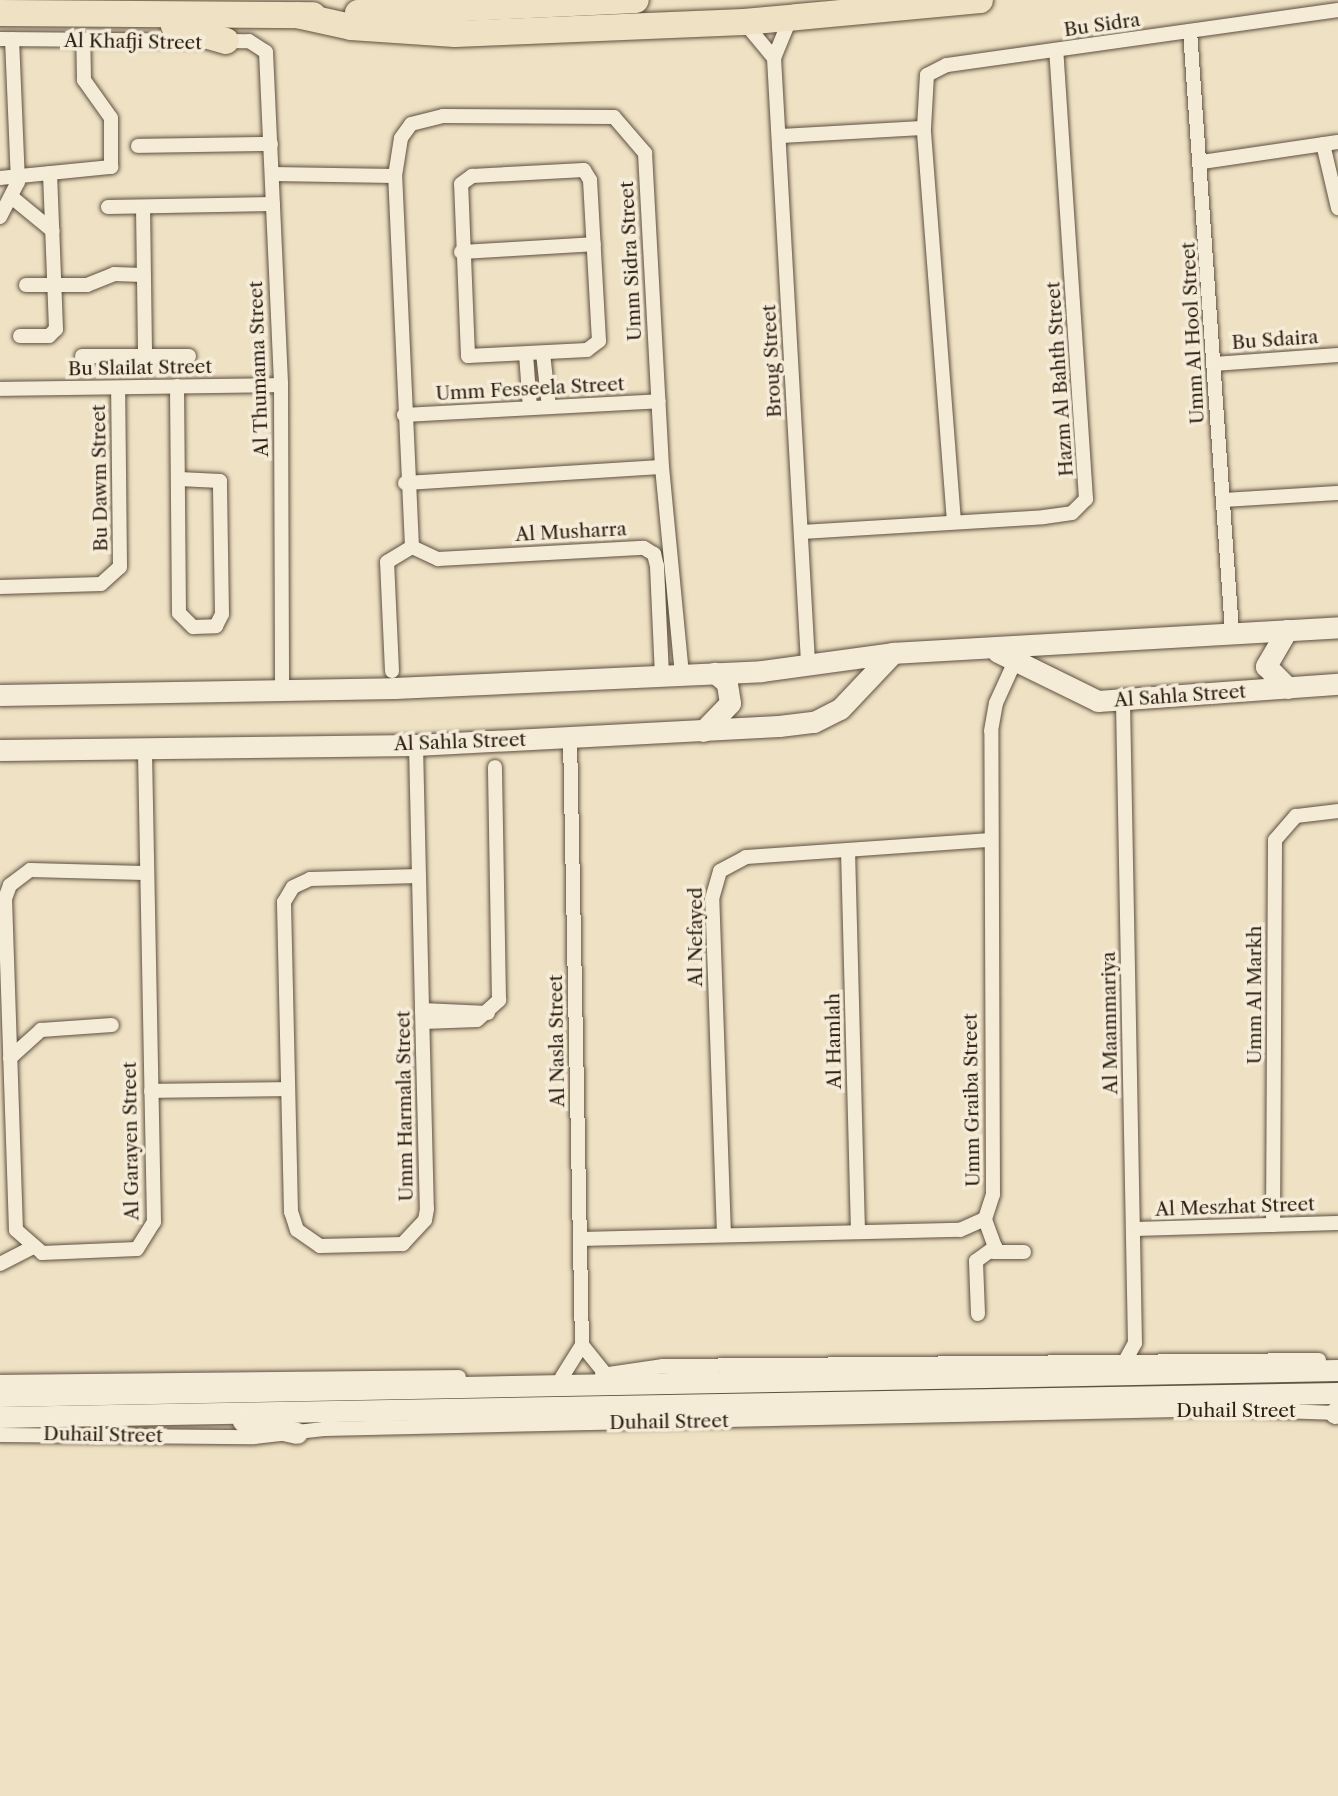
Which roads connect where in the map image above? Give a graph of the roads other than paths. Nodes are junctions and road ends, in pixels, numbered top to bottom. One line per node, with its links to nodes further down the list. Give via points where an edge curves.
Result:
1 (636, 0): 6 (highway, Al Khafji Street)
2 (980, 0): 8 (highway)
3 (1338, 10): 11 (street, Bu Sidra)
4 (0, 13): 5 (highway, Al Khafji Street)
5 (29, 15): 7 (highway, Al Khafji Street); 10 (highway)
6 (297, 15): 7 (highway, Al Khafji Street); 9 (highway, via 351,27 455,34)
7 (149, 19): 13 (highway)
8 (790, 19): 9 (highway); 16 (street, Broug Street)
9 (744, 22): 16 (street)
10 (4, 32): 12 (street, Al Khafji Street); 23 (street)
11 (1190, 32): 15 (street, Bu Sidra); 22 (street, Umm Al Hool Street)
12 (83, 41): 13 (street, Al Khafji Street); 24 (street, via 82,75 111,118 113,164 103,172)
13 (226, 41): 14 (street, Al Khafji Street)
14 (264, 48): 20 (street, Al Thumama Street)
15 (1056, 51): 17 (street, Bu Sidra, via 933,69 923,85); 61 (street, Hazm Al Bahth Street, via 1088,491 1082,505 1066,514)
16 (774, 58): 18 (street, Broug Street)
17 (924, 128): 18 (street); 61 (street, Bu Sidra)
18 (779, 136): 62 (street, Broug Street)
19 (1331, 143): 22 (street); 32 (street)
20 (271, 144): 21 (street); 25 (street, Al Thumama Street)
21 (138, 146)
22 (1202, 162): 47 (street, Umm Al Hool Street)
23 (18, 173): 24 (street); 27 (street); 28 (street)
24 (50, 173): 34 (street)
25 (272, 174): 26 (street); 29 (street, Al Thumama Street)
26 (395, 176): 52 (street, Umm Sidra Street, via 395,153 411,124 443,116 590,113 627,127 645,153); 55 (street, Umm Sidra Street)
27 (0, 178)
28 (13, 199): 33 (street); 34 (street)
29 (273, 204): 30 (street); 48 (street, Al Thumama Street)
30 (143, 206): 31 (street); 37 (street)
31 (108, 207)
32 (1338, 208)
33 (0, 217)
34 (52, 231): 39 (street)
35 (594, 244): 36 (street); 36 (street, via 590,180 573,169 464,180); 41 (street, via 599,341 587,350)
36 (461, 252): 42 (street, via 465,353)
37 (143, 275): 39 (street); 45 (street)
38 (26, 285): 39 (street)
39 (55, 285): 40 (street, via 54,332)
40 (20, 335)
41 (543, 352): 42 (street); 53 (street)
42 (526, 354): 54 (street)
43 (1338, 355): 47 (street, Bu Sdaira)
44 (82, 356): 45 (street)
45 (145, 356): 46 (street)
46 (189, 356)
47 (1214, 364): 60 (street, Umm Al Hool Street)
48 (281, 385): 49 (street, Bu Slailat Street); 80 (street, Al Thumama Street)
49 (177, 386): 50 (street, Bu Slailat Street); 57 (street)
50 (118, 388): 51 (street, Bu Slailat Street); 66 (street, Bu Dawm Street, via 120,567 101,584)
51 (0, 389)
52 (659, 401): 53 (street, Umm Fesseela Street); 56 (street, Umm Sidra Street)
53 (549, 407): 54 (street, Umm Fesseela Street)
54 (530, 408): 55 (street, Umm Fesseela Street)
55 (404, 415): 58 (street, Umm Sidra Street)
56 (662, 467): 58 (street); 64 (street, Umm Sidra Street)
57 (179, 479): 57 (street, via 179,613 193,627 216,626 222,614 220,481)
58 (405, 483): 63 (street, Umm Sidra Street)
59 (1338, 493): 60 (street)
60 (1223, 500): 69 (street, Umm Al Hool Street)
61 (954, 522): 62 (street, Hazm Al Bahth Street)
62 (802, 532): 73 (street, Broug Street)
63 (412, 547): 65 (street, Al Musharra, via 438,559 643,548); 74 (street, via 387,562)
64 (672, 552): 65 (street, Al Musharra); 77 (street, Umm Sidra Street)
65 (654, 554): 77 (street)
66 (0, 587)
67 (1338, 627): 68 (main road, Al Sahla Street)
68 (1287, 629): 69 (main road, Al Sahla Street); 79 (main road, via 1266,666)
69 (1232, 632): 70 (main road, Al Sahla Street)
70 (993, 650): 71 (main road, Al Sahla Street); 72 (main road, Al Sahla Street)
71 (893, 653): 73 (main road, Al Sahla Street); 83 (main road, Al Sahla Street, via 840,709 814,722)
72 (1016, 659): 82 (main road, Al Sahla Street, via 1078,695); 91 (street, Umm Graiba Street, via 993,711)
73 (808, 662): 75 (main road, Al Sahla Street)
74 (392, 671)
75 (762, 671): 76 (main road, Al Sahla Street); 83 (main road, via 741,699)
76 (715, 673): 77 (main road, Al Sahla Street); 84 (main road, via 727,683 730,703)
77 (672, 675): 80 (main road, Al Sahla Street)
78 (1338, 684): 79 (main road, Al Sahla Street)
79 (1288, 688): 82 (main road, Al Sahla Street)
80 (282, 690): 81 (main road, Al Sahla Street)
81 (0, 695)
82 (1123, 702): 103 (street, Al Maammariya)
83 (756, 727): 84 (main road, Al Sahla Street)
84 (704, 731): 85 (main road, Al Sahla Street)
85 (570, 738): 86 (main road, Al Sahla Street); 106 (street, Al Nasla Street)
86 (416, 745): 87 (main road, Al Sahla Street); 94 (street, Umm Harmala Street)
87 (145, 749): 88 (main road, Al Sahla Street); 93 (street, Al Garayen Street)
88 (0, 750)
89 (495, 767): 95 (street, via 499,994 488,1013)
90 (1338, 811): 102 (street, Umm Al Markh, via 1296,816 1275,840)
91 (987, 840): 92 (street, Al Nefayed); 100 (street, Umm Graiba Street, via 993,1194)
92 (848, 850): 104 (street, Al Hamlah); 105 (street, Al Nefayed, via 736,859 715,879)
93 (144, 873): 97 (street, via 30,870 10,885 5,899); 99 (street, Al Garayen Street)
94 (419, 876): 95 (street, Umm Harmala Street); 98 (street, via 310,878 288,894)
95 (422, 1016): 98 (street, Umm Harmala Street, via 427,1209 421,1230 403,1244 320,1246 297,1230)
96 (112, 1025): 97 (street, via 41,1030)
97 (10, 1058): 107 (street, via 16,1230)
98 (287, 1089): 99 (street)
99 (151, 1091): 107 (street, Al Garayen Street, via 154,1222 145,1243 123,1252)
100 (985, 1219): 104 (street, via 960,1230); 108 (street)
101 (1338, 1223): 102 (street, Al Meszhat Street)
102 (1273, 1225): 103 (street, Al Meszhat Street)
103 (1134, 1229): 112 (street, Al Maammariya)
104 (858, 1232): 105 (street)
105 (724, 1235): 106 (street)
106 (580, 1239): 113 (street, Al Nasla Street)
107 (31, 1248): 110 (street)
108 (993, 1252): 109 (street); 111 (street, via 976,1261)
109 (1024, 1252)
110 (0, 1264)
111 (978, 1314)
112 (1135, 1343): 114 (street); 115 (street, Al Maammariya)
113 (582, 1345): 118 (street); 119 (street)
114 (1147, 1361): 115 (street, Duhail Street); 116 (street, Duhail Street)
115 (1125, 1362): 117 (street, Duhail Street)
116 (1336, 1363): 122 (main road, Duhail Street)
117 (632, 1371): 118 (street, Duhail Street); 122 (main road)
118 (606, 1375): 119 (street, Duhail Street)
119 (562, 1377): 120 (street, Duhail Street)
120 (148, 1379): 121 (street, Duhail Street); 123 (main road)
121 (0, 1381)
122 (773, 1382): 123 (main road, Duhail Street)
123 (109, 1393): 124 (main road, Duhail Street)
124 (0, 1396)
125 (1337, 1408): 126 (main road, Duhail Street); 128 (street, Duhail Street)
126 (210, 1414): 127 (main road, Duhail Street); 128 (main road)
127 (0, 1417)
128 (297, 1433): 129 (street, Duhail Street)
129 (0, 1435)

